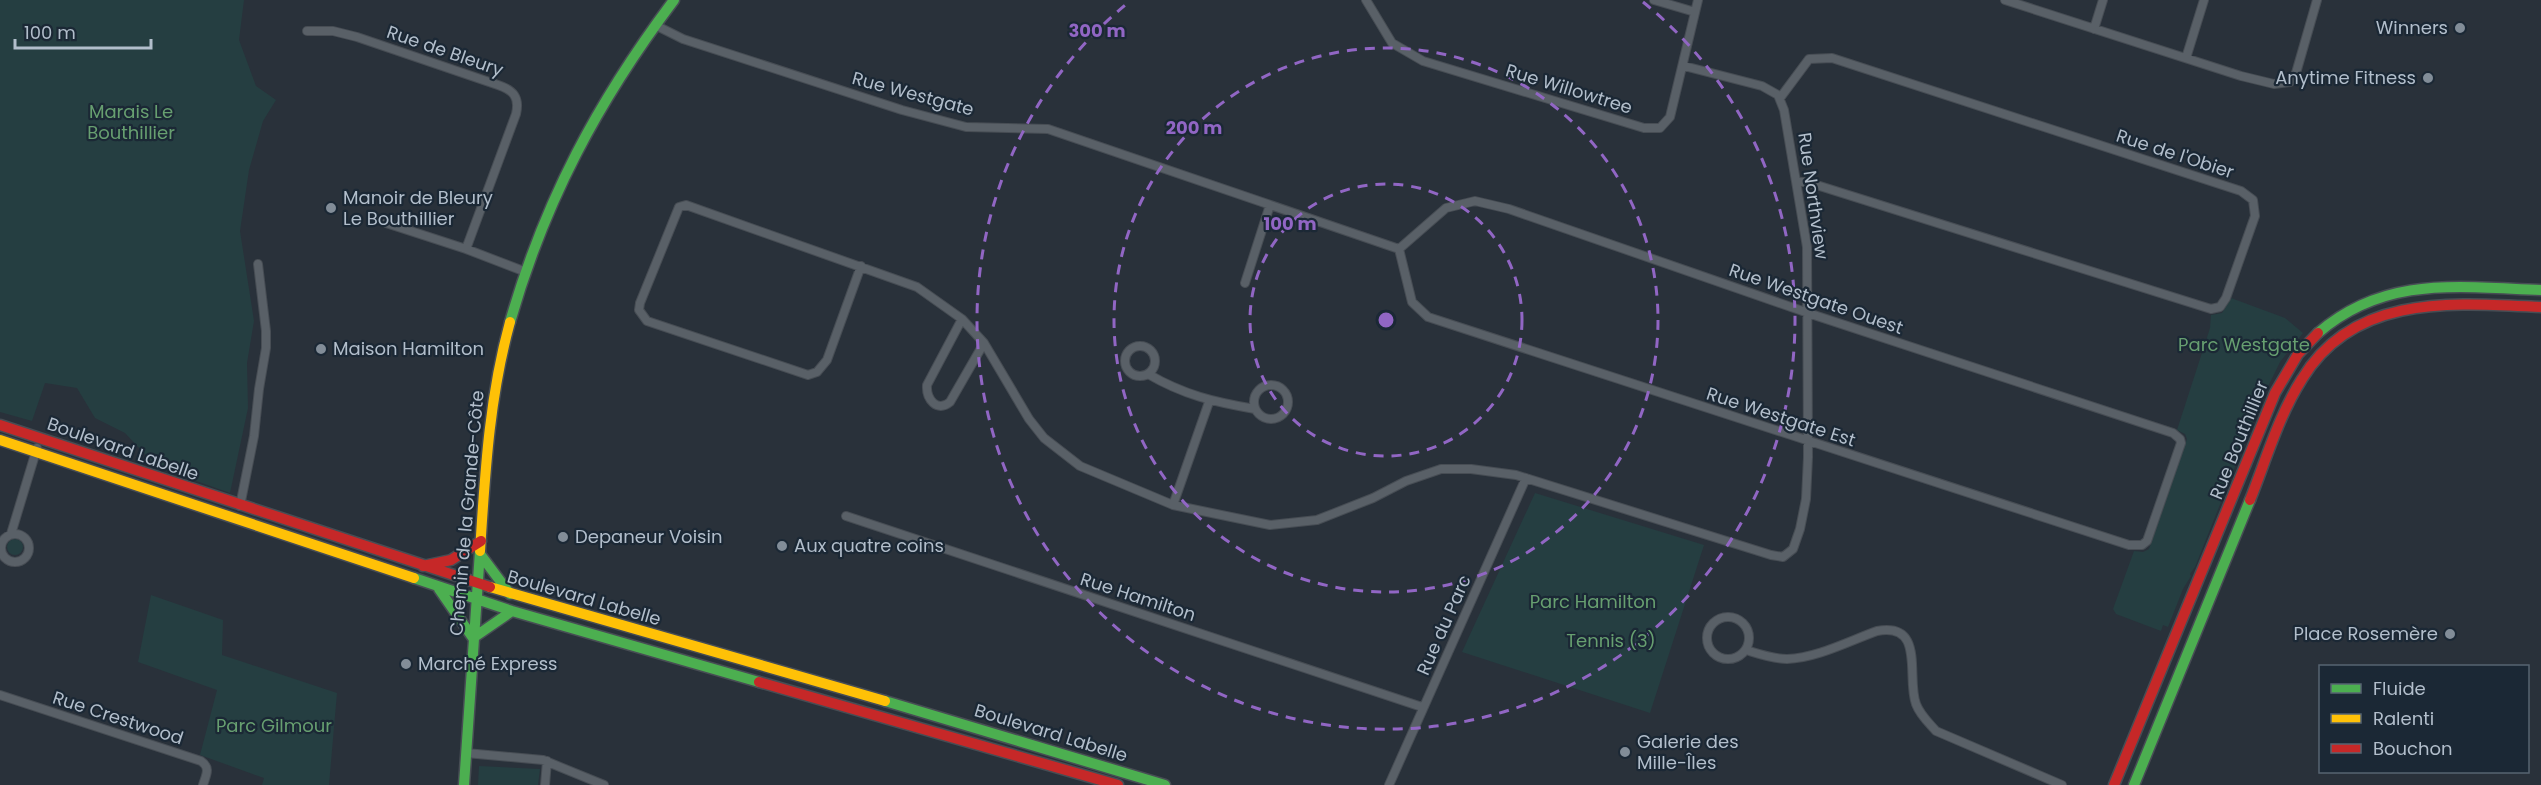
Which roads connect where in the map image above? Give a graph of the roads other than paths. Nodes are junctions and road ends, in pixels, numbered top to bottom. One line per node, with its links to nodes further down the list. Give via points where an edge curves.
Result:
1 (674, 0): 10 (main road, Chemin de la Grande-Côte)
2 (1366, 0): 14 (street, Rue Willowtree, via 1392,43 1423,62 1644,128 1660,128 1670,117)
3 (1654, 0): 9 (street)
4 (1698, 0): 9 (street, Rue Willowtree)
5 (2005, 0): 11 (street)
6 (2103, 0): 11 (street)
7 (2204, 0): 13 (street)
8 (2317, 0): 13 (street, via 2290,82 2274,84)
9 (1695, 12): 14 (street, Rue Willowtree)
10 (655, 25): 17 (street, Rue Westgate, via 683,39 902,110 966,127 1048,129); 23 (main road, Chemin de la Grande-Côte, via 586,134 559,188)
11 (2094, 29): 13 (street)
12 (308, 31): 19 (street, Rue de Bleury, via 333,31 357,37 513,92 518,104 516,114)
13 (2186, 58)
14 (1684, 66): 15 (street, via 1756,84)
15 (1780, 98): 16 (street, Rue Northview); 16 (street, Rue de l'Obier, via 1809,59 1833,58 2241,191 2253,200 2255,216 2226,298 2220,307 2211,309)
16 (1798, 182): 27 (street, Rue Northview, via 1808,256)
17 (1270, 205): 20 (street, Rue Westgate); 24 (street)
18 (386, 223): 19 (street)
19 (466, 249): 23 (street)
20 (1399, 249): 27 (street, Rue Westgate Ouest, via 1446,208 1475,201 1509,209); 36 (street, Rue Westgate Est, via 1412,302 1428,317)
21 (258, 264): 41 (street, via 266,348)
22 (861, 266): 22 (street, Rue Northview, via 686,205 679,207 639,310 647,321 808,375 817,372 827,360); 28 (street, Rue Northview, via 917,286)
23 (526, 272): 45 (main road, Chemin de la Grande-Côte, via 493,389)
24 (1245, 283)
25 (2541, 290): 67 (main road, Rue Bouthillier, via 2439,288 2397,292 2338,316 2304,347 2276,393)
26 (2541, 307): 68 (main road, Rue Bouthillier, via 2434,304 2395,309 2347,331 2314,361 2283,418)
27 (1807, 312): 36 (street, Rue Northview); 39 (street, Rue Westgate Ouest, via 2173,433 2181,443)
28 (962, 319): 29 (street, Rue Northview); 29 (street, via 927,385 926,394 931,402 938,406 950,402)
29 (984, 343): 40 (street, Rue Northview, via 1044,438 1101,477)
30 (1148, 374): 30 (street, via 1154,368 1154,354 1148,348 1135,347 1126,356 1128,369 1135,375); 31 (street, via 1174,390)
31 (1209, 402): 32 (street); 40 (street)
32 (1255, 409): 32 (street, via 1265,418 1278,417 1287,408 1287,394 1277,385 1263,386 1254,396)
33 (0, 425): 34 (main road, Boulevard Labelle)
34 (41, 439): 37 (street); 41 (main road, Boulevard Labelle)
35 (0, 440): 37 (main road, Boulevard Labelle)
36 (1808, 441): 38 (street, Rue Northview, via 1802,520 1793,549 1780,557); 39 (street, Rue Westgate Est, via 2133,546 2148,541)
37 (36, 452): 43 (main road, Boulevard Labelle); 44 (street)
38 (1526, 478): 40 (street, Rue Northview, via 1505,472 1441,469 1317,520 1270,525); 56 (street, Rue du Parc)
39 (2165, 492)
40 (1173, 505)
41 (240, 506): 43 (street); 47 (main road, Boulevard Labelle)
42 (846, 516): 56 (street, Rue Hamilton)
43 (237, 519): 49 (main road, Boulevard Labelle)
44 (11, 534)
45 (481, 541): 46 (main road, Chemin de la Grande-Côte); 47 (main road, via 451,560)
46 (480, 554): 48 (main road, Chemin de la Grande-Côte); 50 (main road)
47 (422, 567): 48 (main road, Boulevard Labelle)
48 (478, 584): 50 (main road, Boulevard Labelle); 51 (main road, Chemin de la Grande-Côte)
49 (439, 589): 51 (main road, Boulevard Labelle); 53 (main road)
50 (510, 594): 64 (main road, Boulevard Labelle)
51 (476, 600): 52 (main road, Boulevard Labelle); 53 (main road, Chemin de la Grande-Côte)
52 (512, 611): 53 (main road); 63 (main road, Boulevard Labelle)
53 (473, 638): 57 (main road, Chemin de la Grande-Côte)
54 (1746, 650): 54 (street, via 1749,633 1742,622 1728,617 1711,625 1707,643 1715,656 1734,659); 66 (street, via 1787,659 1890,628 1899,631 1911,649 1917,705 1936,731)
55 (0, 695): 59 (street, Rue Crestwood, via 201,761 208,771)
56 (1422, 707): 65 (street, Rue du Parc)
57 (465, 753): 58 (street); 60 (main road, Chemin de la Grande-Côte)
58 (547, 761): 61 (street); 62 (street)
59 (203, 785)
60 (464, 785)
61 (544, 785)
62 (604, 785)
63 (1118, 785)
64 (1165, 785)
65 (1389, 785)
66 (2062, 785)
67 (2114, 785)
68 (2134, 785)

